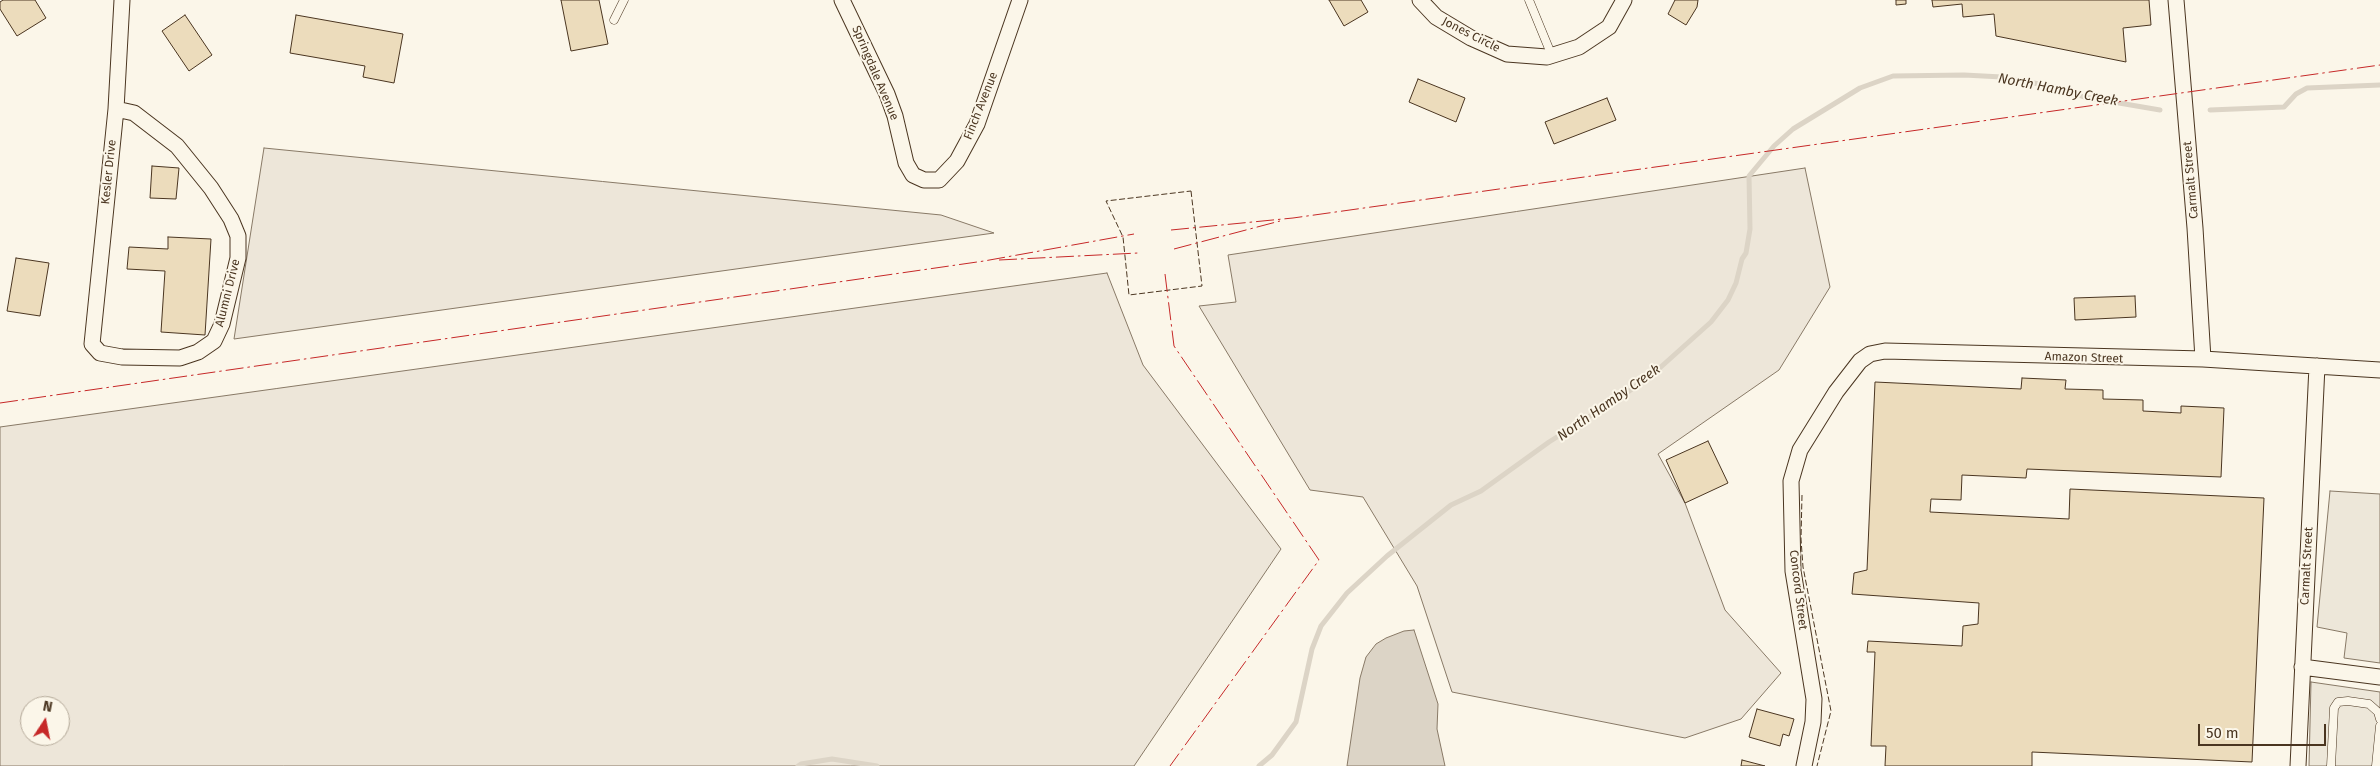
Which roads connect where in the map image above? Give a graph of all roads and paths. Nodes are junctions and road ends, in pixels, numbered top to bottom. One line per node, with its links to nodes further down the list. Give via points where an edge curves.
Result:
1 (122, 0): 11 (street, Kesler Drive)
2 (624, 0): 9 (lane)
3 (842, 0): 12 (street, Springdale Avenue, via 895,116 906,163)
4 (1020, 0): 12 (street, Finch Avenue, via 977,124 957,161 939,180 924,180)
5 (1420, 0): 10 (street, Jones Circle, via 1436,17 1471,38 1508,54)
6 (1529, 0): 10 (lane)
7 (1624, 0): 10 (street, Jones Circle, via 1609,28 1579,47)
8 (2176, 0): 14 (street, Carmalt Street)
9 (614, 20)
10 (1552, 56)
11 (116, 109): 13 (street, Kesler Drive); 13 (street, Alumni Drive, via 134,113 177,146 231,219 238,236 238,258 222,324 214,341 198,352 180,358 122,356 100,353)
12 (913, 175)
13 (92, 344)
14 (2203, 360): 15 (street, Amazon Street); 17 (street, Amazon Street, via 1884,351 1870,354 1860,361)
15 (2317, 366): 16 (street, Amazon Street); 18 (street, Carmalt Street)
16 (2380, 370)
17 (1819, 418): 22 (street, Concord Street, via 1800,450 1791,480 1793,572 1814,698 1813,722)
18 (2302, 667): 19 (street); 23 (street, Carmalt Street)
19 (2380, 678)
20 (2380, 719): 24 (lane, via 2378,712 2369,704 2338,702 2334,708)
21 (2380, 726): 25 (lane)
22 (1804, 766)
23 (2298, 766)
24 (2331, 766)
25 (2376, 766)

